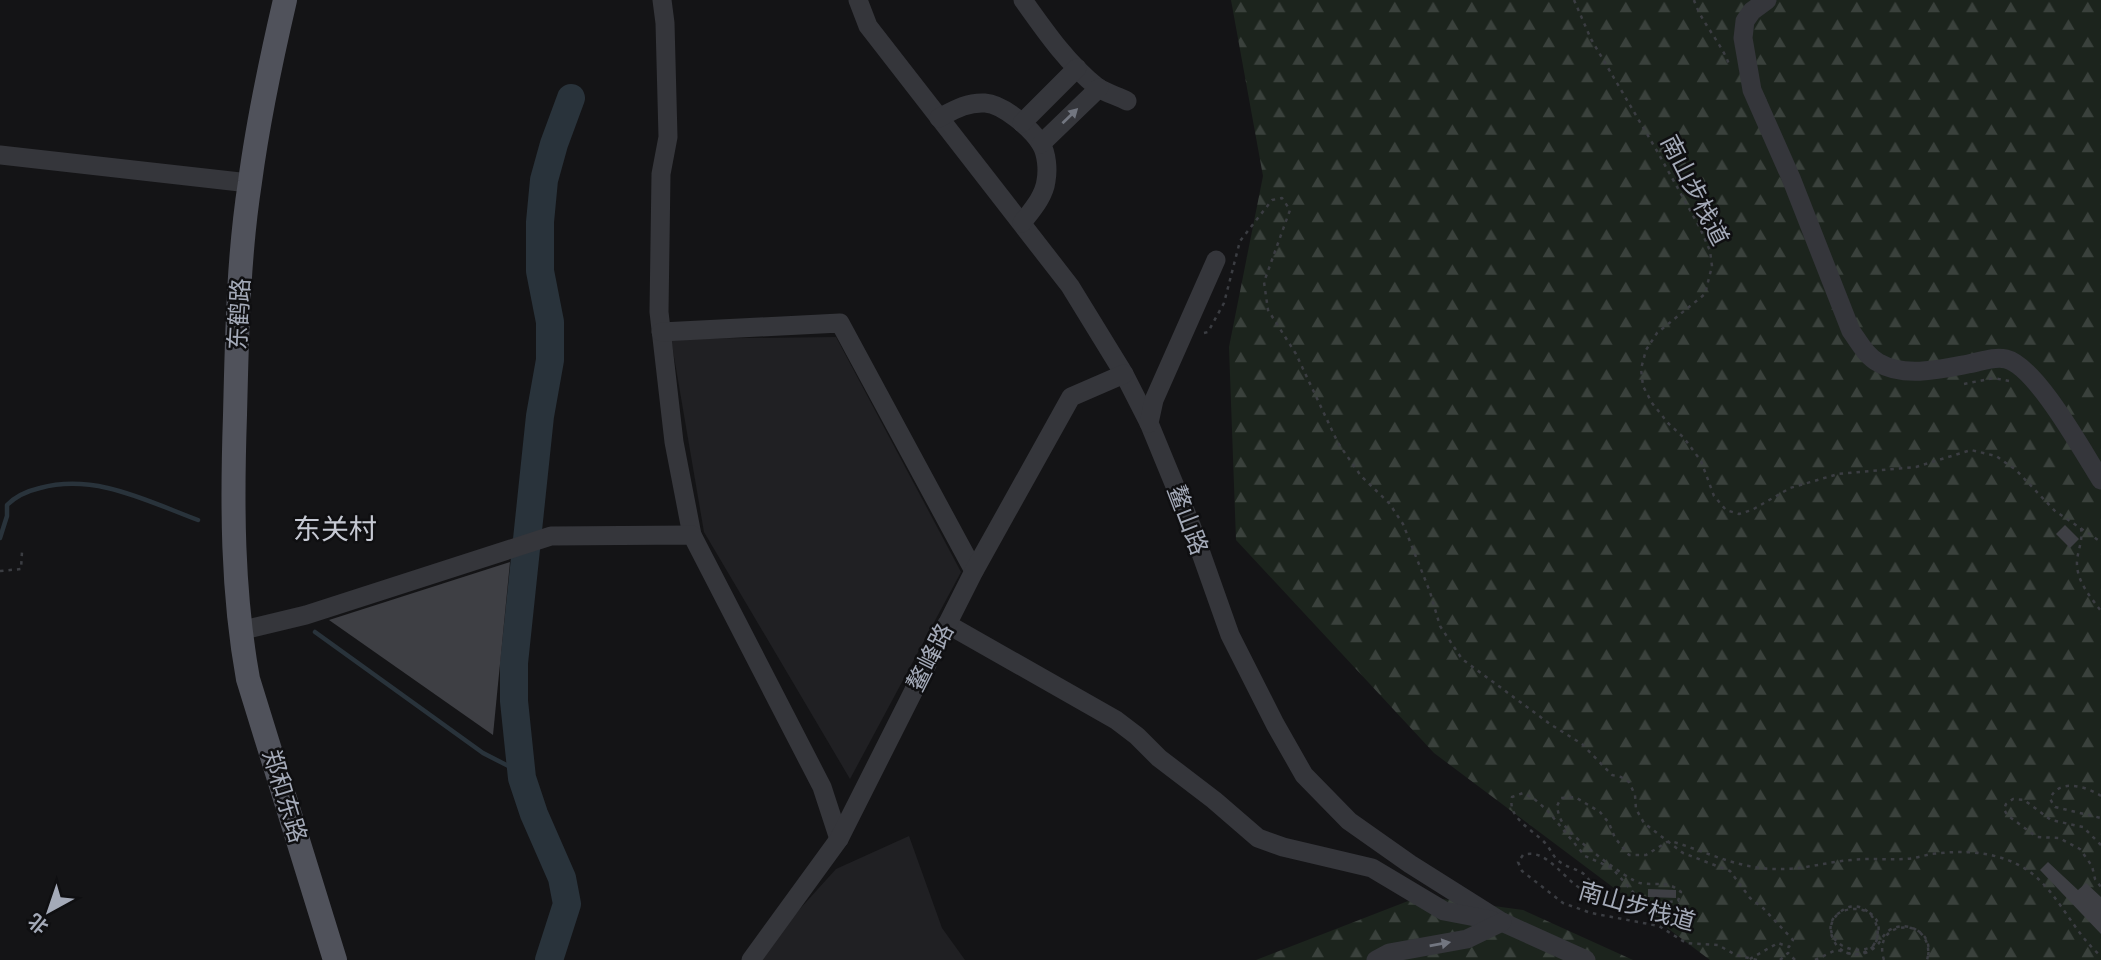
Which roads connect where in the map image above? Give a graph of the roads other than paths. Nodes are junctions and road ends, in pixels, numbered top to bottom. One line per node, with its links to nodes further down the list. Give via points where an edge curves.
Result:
1 (285, 0): 13 (main road, 东鹤路, via 268,70)
2 (662, 0): 16 (street, via 668,137 661,174)
3 (858, 0): 9 (street, 鳌山路, via 867,26)
4 (1023, 0): 6 (street, via 1053,44)
5 (1767, 0): 19 (street, via 1745,20 1743,38 1752,90 1851,331 1866,353 1878,363 1906,371 1991,359 2018,365 2044,392)
6 (1077, 68): 7 (street); 10 (street)
7 (1099, 88): 8 (street); 11 (street, one-way to 7)
8 (1127, 101)
9 (939, 118): 10 (street, via 961,106 986,102); 14 (street, 鳌山路)
10 (1022, 123): 11 (street)
11 (1041, 144): 14 (street, via 1046,183)
12 (0, 155): 13 (street)
13 (250, 183): 23 (main road, 东鹤路, via 238,310 233,469)
14 (1022, 223): 17 (street, 鳌山路, via 1070,286)
15 (1216, 260): 18 (street, via 1154,400)
16 (661, 332): 20 (street, via 674,442); 21 (street, via 840,323)
17 (1124, 374): 18 (street, 鳌山路); 21 (street, 鳌峰路, via 1070,397)
18 (1149, 423): 25 (street, 鳌山路, via 1230,635 1304,775 1349,821)
19 (2101, 480)
20 (692, 535): 23 (street, via 551,536 306,615); 24 (street, via 821,787)
21 (974, 571): 22 (street, 鳌峰路)
22 (947, 624): 24 (street, 鳌峰路); 25 (street, via 1116,720 1258,838 1373,868 1444,911)
23 (239, 631): 26 (main road, 郑和东路, via 248,679)
24 (839, 839): 27 (street, 鳌峰路)
25 (1502, 922): 28 (street, one-way to 25, via 1389,953 1466,939); 29 (street, 鳌山路)
26 (335, 960)
27 (751, 960)
28 (1376, 960)
29 (1586, 960)

